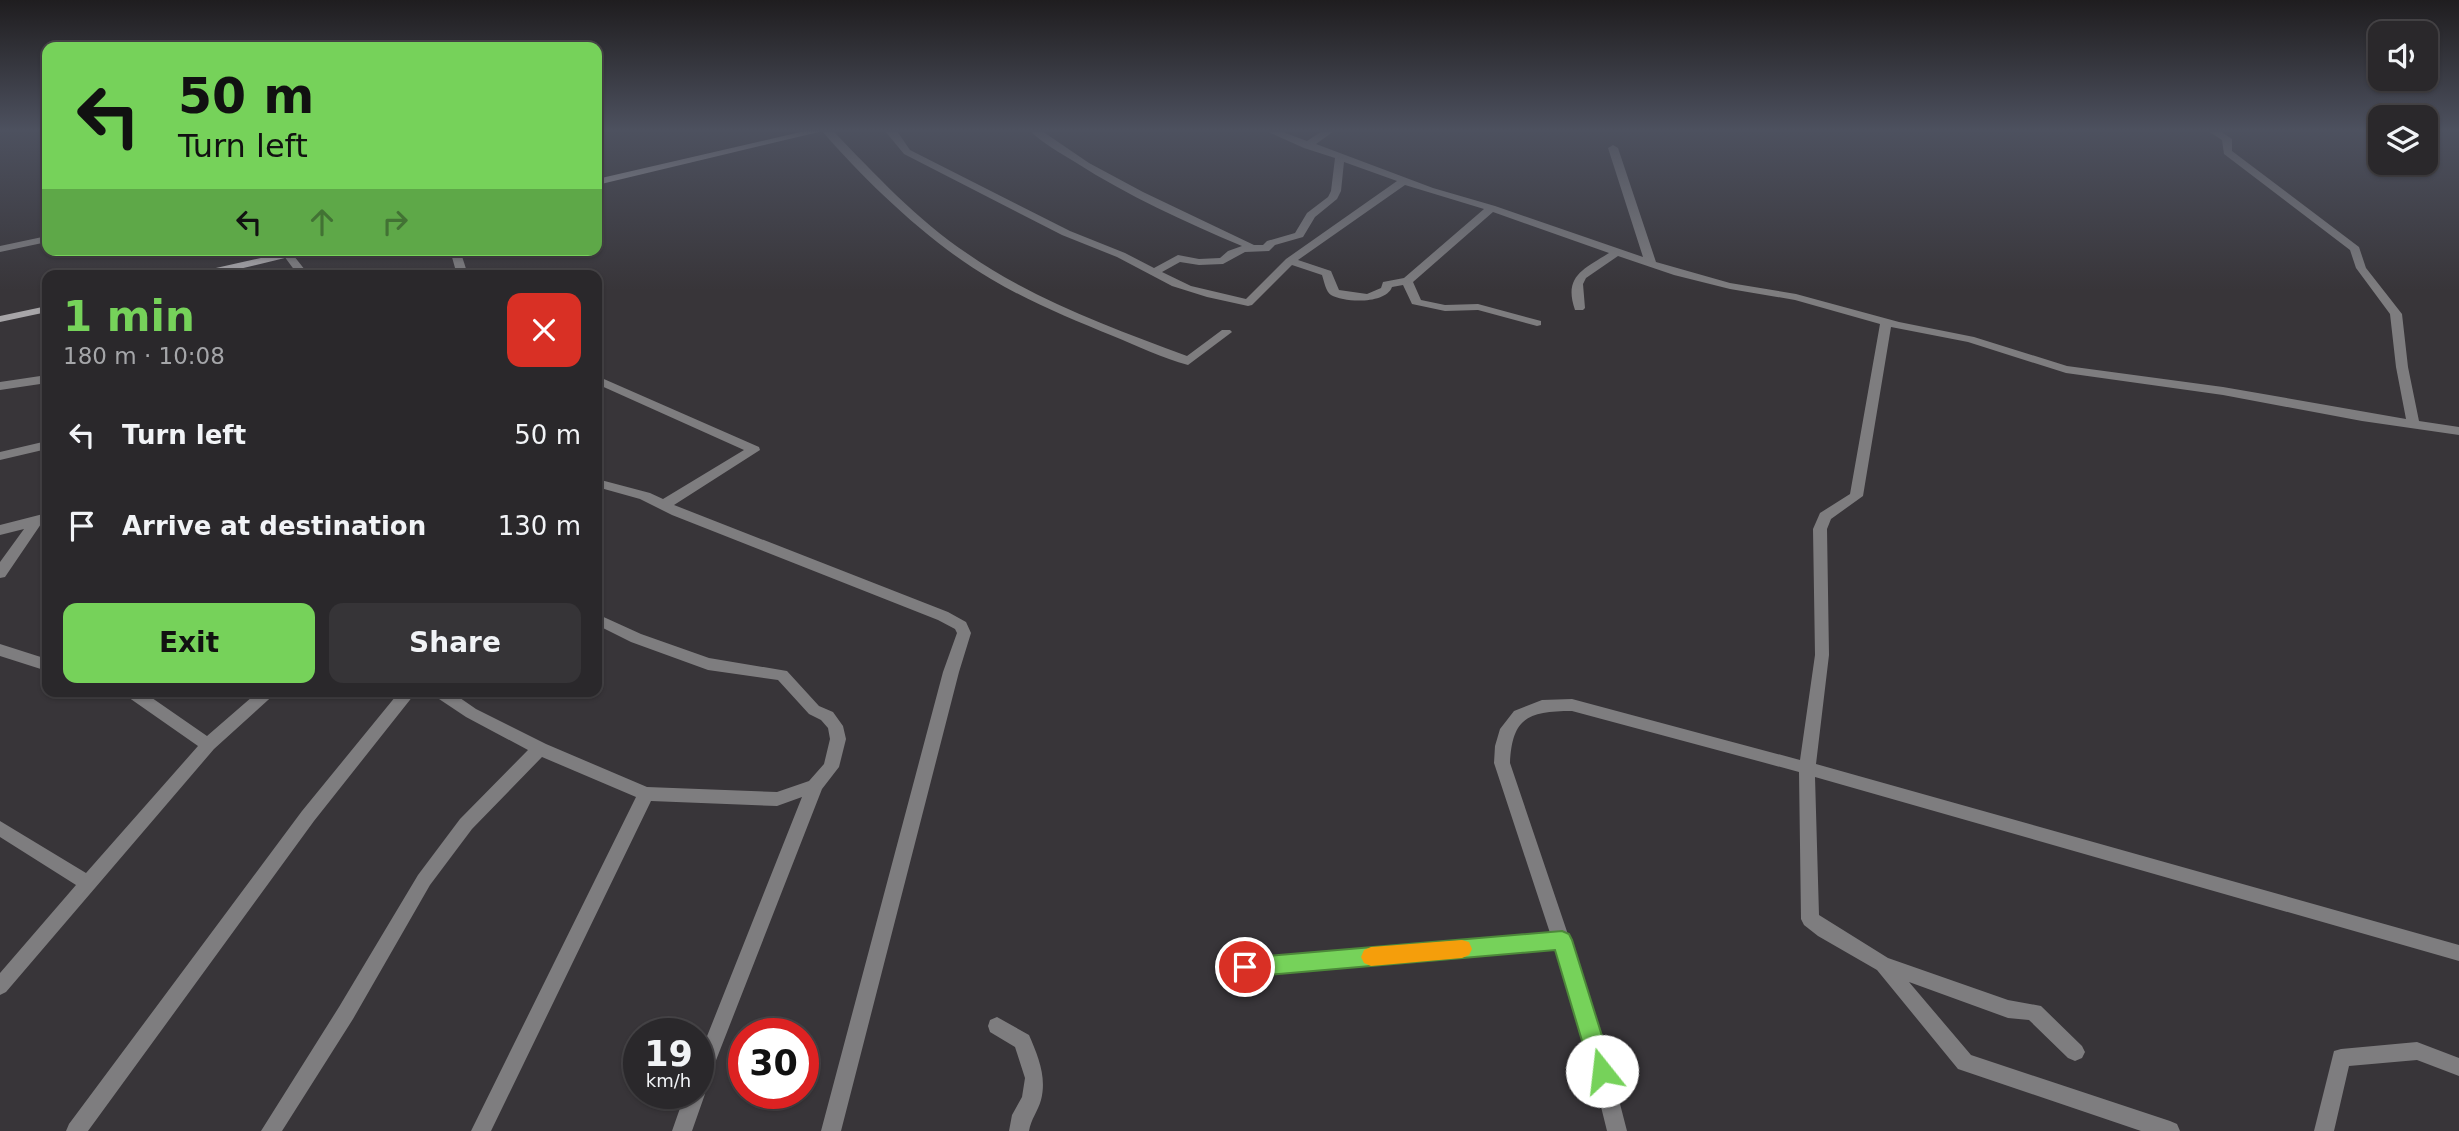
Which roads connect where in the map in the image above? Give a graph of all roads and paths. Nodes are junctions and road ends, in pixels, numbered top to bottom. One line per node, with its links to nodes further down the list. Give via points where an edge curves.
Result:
1 (882, 184): 25 (street, via 937,236 1012,287 1077,319 1188,360)
2 (969, 184): 18 (street)
3 (1118, 184): 11 (street)
4 (1337, 184): 11 (street, via 1332,199 1311,215 1299,235 1265,249)
5 (1400, 184): 15 (street)
6 (1413, 184): 9 (street)
7 (1625, 184): 16 (street)
8 (2269, 184): 29 (street, via 2355,249 2361,268 2396,314)
9 (1491, 208): 13 (street); 19 (street)
10 (42, 240): 12 (street)
11 (1250, 246): 18 (street, via 1223,261 1178,258)
12 (0, 249)
13 (1617, 252): 16 (street); 20 (street, via 1581,276)
14 (276, 256): 17 (street)
15 (1290, 261): 18 (street, via 1248,303 1194,291); 19 (street, via 1327,273 1334,292 1346,295 1378,296 1387,284)
16 (1651, 264): 23 (street)
17 (222, 270)
18 (1154, 272)
19 (1407, 281): 24 (street, via 1416,302 1478,307)
20 (1579, 308)
21 (42, 310): 22 (street)
22 (0, 319)
23 (1886, 321): 29 (street, via 1988,344 2066,369); 47 (street, via 1856,496 1825,516 1820,529 1822,655)
24 (1537, 323)
25 (1226, 332)
26 (42, 380): 28 (street)
27 (602, 382): 34 (street, via 754,450)
28 (0, 386)
29 (2413, 423): 30 (street)
30 (2459, 431)
31 (42, 446): 32 (street)
32 (0, 456)
33 (602, 484): 34 (street)
34 (663, 505): 66 (street, via 943,616 961,626 964,634)
35 (42, 519): 36 (street); 37 (street)
36 (0, 530)
37 (0, 573)
38 (602, 621): 48 (street, via 708,664 782,676 835,726 838,739 831,767)
39 (0, 650): 40 (street)
40 (42, 663)
41 (140, 697): 45 (street)
42 (263, 697): 45 (street)
43 (404, 697): 62 (street, via 300,827)
44 (447, 697): 46 (street)
45 (208, 745): 51 (street)
46 (540, 749): 49 (street); 63 (street, via 466,824 425,880)
47 (1807, 768): 52 (street, via 1572,705 1532,708 1513,720 1505,730 1502,763); 53 (street); 54 (street, via 1810,919)
48 (815, 786): 49 (street, via 777,799); 58 (street)
49 (646, 794): 64 (street)
50 (0, 828): 51 (street)
51 (87, 883): 56 (street)
52 (1562, 940): 55 (street); 68 (street, via 1610,1096)
53 (2459, 953)
54 (1882, 964): 59 (street, via 2008,1009 2034,1012); 69 (street, via 1965,1062)
55 (1245, 967)
56 (0, 986)
57 (997, 1026): 67 (street, via 1022,1041 1035,1078)
58 (714, 1043)
59 (2075, 1052)
60 (2459, 1067): 70 (street, via 2417,1051 2341,1058)
61 (690, 1109): 65 (street)
62 (76, 1131)
63 (271, 1131)
64 (481, 1131)
65 (682, 1131)
66 (831, 1131)
67 (1020, 1131)
68 (1616, 1131)
69 (2170, 1131)
70 (2325, 1131)

